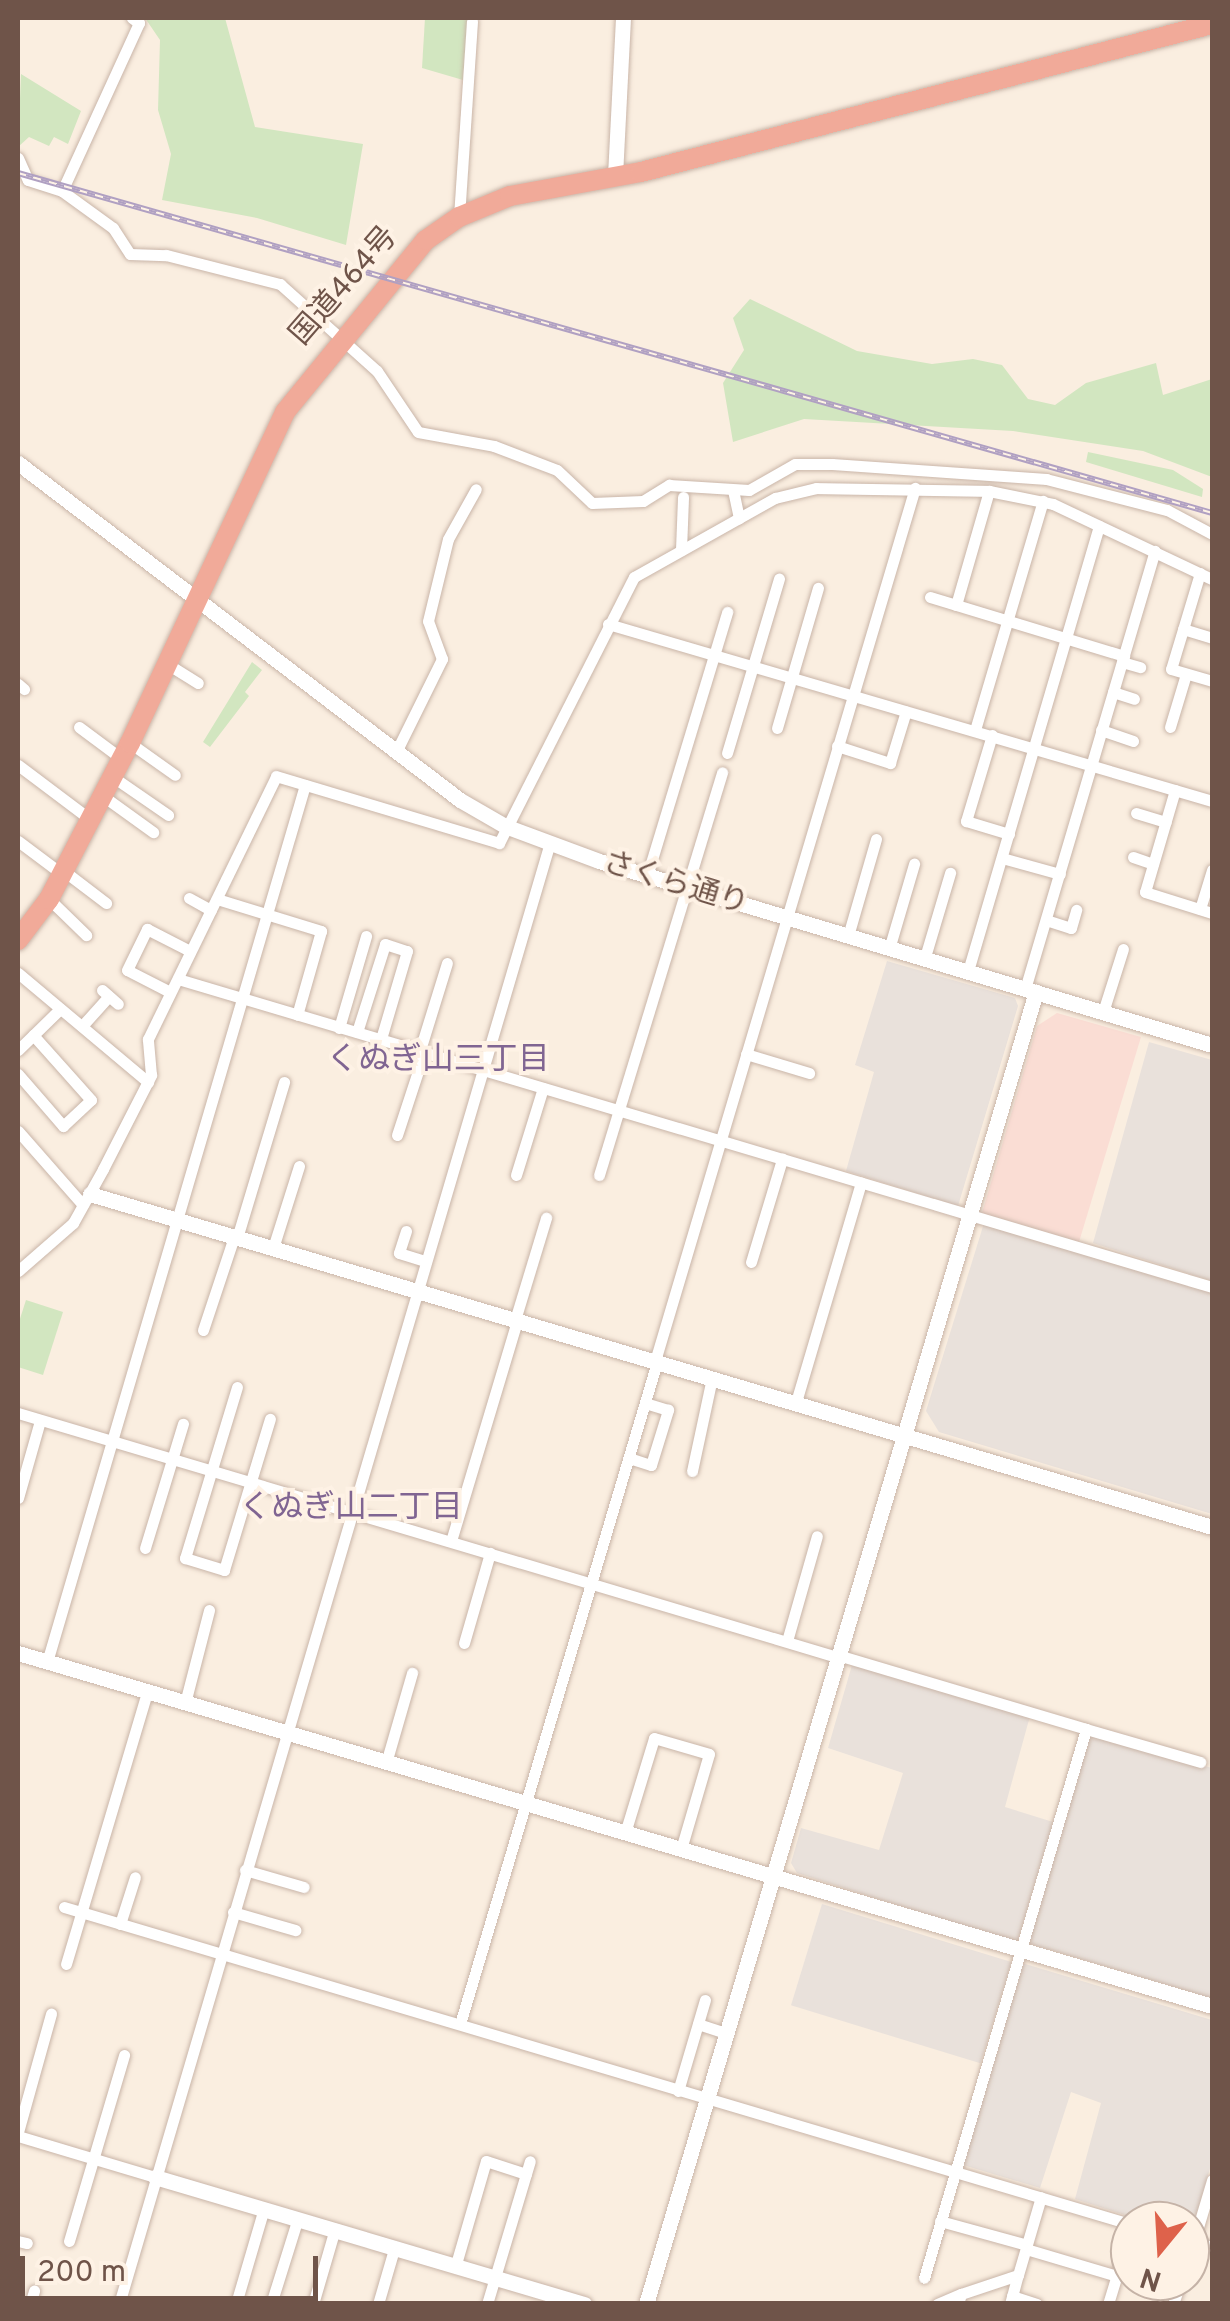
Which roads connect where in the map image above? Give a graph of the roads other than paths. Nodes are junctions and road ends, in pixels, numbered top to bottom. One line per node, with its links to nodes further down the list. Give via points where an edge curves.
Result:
1 (132, 18): 7 (street, via 139,22)
2 (623, 18): 6 (street)
3 (472, 21): 8 (street)
4 (1212, 24): 6 (highway, 国道464号)
5 (18, 158): 7 (street, via 28,180)
6 (616, 176): 8 (highway, 国道464号, via 546,187)
7 (62, 191): 9 (street, via 113,228 130,254 166,255 272,280)
8 (458, 217): 9 (highway, 国道464号, via 411,254)
9 (340, 336): 13 (street, via 377,371 418,432 494,446 557,470 592,503 643,501 669,485); 26 (highway, 国道464号, via 276,426)
10 (18, 463): 26 (street, さくら通り)
11 (915, 488): 14 (street); 17 (street, via 816,488); 44 (street)
12 (476, 489): 56 (street, via 448,539 428,621 442,660)
13 (733, 490): 17 (street); 19 (street, via 748,490 795,464 1008,474 1139,500)
14 (990, 491): 16 (street); 27 (street)
15 (683, 498): 20 (street)
16 (1044, 501): 18 (street); 29 (street)
17 (739, 518): 20 (street)
18 (1100, 526): 21 (street); 32 (street)
19 (1212, 534)
20 (681, 550): 30 (street, via 634,576)
21 (1155, 552): 22 (street); 35 (street)
22 (1206, 576): 31 (street)
23 (779, 579): 37 (street)
24 (818, 588): 40 (street)
25 (930, 597): 27 (street)
26 (199, 600): 36 (highway, 国道464号); 56 (street, さくら通り)
27 (956, 605): 29 (street)
28 (726, 612): 34 (street)
29 (1008, 621): 32 (street); 50 (street)
30 (608, 624): 34 (street); 71 (street)
31 (1184, 629): 33 (street); 39 (street, via 1171,669)
32 (1066, 638): 35 (street); 55 (street)
33 (1212, 638)
34 (714, 655): 37 (street); 85 (street)
35 (1123, 659): 38 (street); 43 (street)
36 (168, 665): 42 (street); 58 (highway, 国道464号)
37 (753, 666): 40 (street); 57 (street)
38 (1140, 667)
39 (1186, 674): 41 (street); 48 (street)
40 (792, 678): 44 (street); 49 (street)
41 (1212, 682)
42 (198, 683)
43 (1113, 692): 45 (street); 51 (street)
44 (853, 696): 46 (street); 54 (street)
45 (1134, 699)
46 (906, 711): 50 (street); 54 (street, via 890,763)
47 (80, 727): 58 (street)
48 (1170, 727)
49 (777, 728)
50 (975, 730): 52 (street)
51 (1102, 730): 53 (street); 59 (street)
52 (992, 735): 55 (street); 73 (street, via 966,821)
53 (1133, 741)
54 (838, 746): 94 (street)
55 (1033, 748): 59 (street); 73 (street)
56 (396, 752): 71 (street, さくら通り)
57 (727, 753)
58 (121, 760): 61 (street); 65 (highway, 国道464号); 68 (street)
59 (1091, 765): 64 (street); 84 (street)
60 (18, 766): 69 (street)
61 (172, 768)
62 (722, 772): 86 (street)
63 (305, 785): 71 (street, via 499,843); 90 (street, via 276,776); 93 (street)
64 (1176, 790): 66 (street); 70 (street)
65 (103, 796): 69 (highway, 国道464号); 72 (street)
66 (1212, 801)
67 (1136, 813): 70 (street)
68 (168, 816)
69 (91, 820): 83 (highway, 国道464号)
70 (1166, 822): 80 (street)
71 (505, 826): 76 (street, さくら通り)
72 (153, 832)
73 (1009, 834): 78 (street)
74 (876, 839): 98 (street)
75 (18, 841): 83 (street)
76 (549, 846): 85 (street, さくら通り); 124 (street)
77 (1133, 857): 80 (street)
78 (1002, 858): 84 (street); 105 (street)
79 (914, 864): 100 (street)
80 (1154, 864): 92 (street, via 1145,892)
81 (1212, 870): 92 (street)
82 (950, 872): 103 (street)
83 (63, 873): 88 (highway, 国道464号); 89 (street)
84 (1060, 874): 95 (street)
85 (647, 876): 86 (street, さくら通り)
86 (687, 888): 94 (street, さくら通り); 130 (street)
87 (189, 898): 90 (street)
88 (48, 899): 96 (street); 99 (highway, 国道464号)
89 (106, 903)
90 (214, 904): 93 (street); 102 (street)
91 (1076, 910): 95 (street, via 1071,928)
92 (1206, 911)
93 (267, 915): 111 (street); 114 (street, via 322,931)
94 (786, 918): 98 (street, さくら通り); 123 (street)
95 (1046, 920): 108 (street)
96 (86, 934)
97 (366, 936): 116 (street)
98 (848, 936): 100 (street, さくら通り)
99 (18, 940)
100 (889, 948): 103 (street, さくら通り)
101 (1123, 949): 113 (street)
102 (190, 951): 107 (street); 109 (street, via 147,930 126,970)
103 (925, 958): 105 (street, さくら通り)
104 (447, 963): 122 (street)
105 (968, 971): 108 (street, さくら通り)
106 (18, 972): 112 (street)
107 (178, 979): 109 (street); 111 (street)
108 (1030, 990): 113 (street, さくら通り); 140 (street)
109 (170, 992): 127 (street, via 148,1039)
110 (110, 997): 115 (street)
111 (242, 998): 114 (street); 142 (street)
112 (60, 1009): 115 (street); 118 (street)
113 (1103, 1012): 120 (street, さくら通り)
114 (296, 1014): 116 (street)
115 (82, 1026): 127 (street)
116 (338, 1028): 117 (street)
117 (357, 1032): 119 (street); 119 (street, via 385,944 407,951)
118 (32, 1034): 121 (street); 126 (street, via 91,1100 64,1126)
119 (380, 1038): 122 (street)
120 (1212, 1045)
121 (18, 1050)
122 (422, 1051): 124 (street); 132 (street)
123 (746, 1054): 125 (street); 133 (street)
124 (481, 1070): 129 (street); 146 (street)
125 (809, 1073)
126 (18, 1074)
127 (148, 1082): 139 (street)
128 (284, 1082): 144 (street)
129 (543, 1088): 130 (street); 136 (street)
130 (619, 1110): 133 (street); 137 (street)
131 (18, 1131): 139 (street)
132 (397, 1135)
133 (721, 1140): 134 (street); 153 (street)
134 (782, 1159): 138 (street); 147 (street)
135 (299, 1166): 145 (street)
136 (516, 1175)
137 (599, 1175)
138 (861, 1182): 140 (street); 156 (street)
139 (87, 1200): 142 (street); 148 (street, via 73,1224)
140 (969, 1214): 149 (street); 162 (street)
141 (546, 1218): 151 (street)
142 (176, 1220): 144 (street); 163 (street)
143 (406, 1231): 146 (street, via 399,1253)
144 (235, 1237): 145 (street); 152 (street)
145 (274, 1248): 150 (street)
146 (425, 1261): 150 (street)
147 (751, 1262)
148 (18, 1269)
149 (1212, 1286)
150 (416, 1291): 151 (street); 170 (street)
151 (516, 1320): 153 (street); 173 (street)
152 (203, 1330)
153 (656, 1362): 154 (street); 157 (street)
154 (712, 1378): 156 (street); 166 (street)
155 (237, 1387): 167 (street)
156 (796, 1402): 162 (street)
157 (645, 1403): 164 (street); 164 (street, via 668,1410 652,1465)
158 (18, 1414): 160 (street)
159 (270, 1418): 168 (street)
160 (40, 1420): 163 (street); 169 (street)
161 (184, 1424): 165 (street)
162 (904, 1434): 171 (street); 181 (street)
163 (111, 1441): 165 (street); 182 (street)
164 (629, 1458): 176 (street)
165 (172, 1459): 167 (street); 174 (street)
166 (692, 1470)
167 (211, 1472): 168 (street); 168 (street, via 186,1558 224,1570)
168 (250, 1483): 170 (street)
169 (18, 1498)
170 (351, 1512): 173 (street); 187 (street)
171 (1212, 1527)
172 (816, 1536): 179 (street)
173 (452, 1541): 175 (street)
174 (145, 1548)
175 (490, 1552): 176 (street); 178 (street)
176 (591, 1583): 179 (street); 192 (street)
177 (210, 1610): 185 (street)
178 (464, 1642)
179 (786, 1642): 181 (street)
180 (18, 1653): 182 (street)
181 (838, 1656): 186 (street); 196 (street)
182 (47, 1662): 184 (street)
183 (411, 1673): 188 (street)
184 (147, 1692): 185 (street); 190 (street)
185 (185, 1703): 187 (street)
186 (1086, 1729): 189 (street); 204 (street)
187 (286, 1732): 188 (street); 195 (street)
188 (386, 1762): 192 (street)
189 (1200, 1762)
190 (116, 1797): 191 (street); 200 (street)
191 (131, 1802)
192 (526, 1803): 193 (street); 210 (street)
193 (625, 1832): 194 (street); 194 (street, via 654,1738 709,1754)
194 (681, 1849): 196 (street)
195 (246, 1870): 198 (street); 201 (street)
196 (773, 1876): 204 (street); 212 (street)
197 (135, 1877): 202 (street)
198 (304, 1888)
199 (64, 1907): 200 (street)
200 (82, 1912): 202 (street); 206 (street)
201 (233, 1912): 203 (street); 205 (street)
202 (120, 1924): 205 (street)
203 (295, 1930)
204 (1021, 1950): 208 (street); 218 (street)
205 (220, 1953): 210 (street); 219 (street)
206 (66, 1964)
207 (705, 2000): 211 (street)
208 (1212, 2006)
209 (51, 2014): 216 (street)
210 (460, 2024): 214 (street)
211 (698, 2024): 212 (street); 214 (street)
212 (726, 2033): 215 (street)
213 (124, 2055): 217 (street)
214 (678, 2091): 215 (street)
215 (707, 2099): 218 (street); 243 (street)
216 (18, 2134): 217 (street)
217 (93, 2158): 219 (street); 226 (street)
218 (956, 2170): 220 (street); 224 (street)
219 (155, 2177): 221 (street); 238 (street)
220 (1041, 2197): 223 (street); 228 (street)
221 (264, 2208): 222 (street); 235 (street)
222 (298, 2218): 225 (street); 239 (street)
223 (1110, 2218)
224 (940, 2222): 228 (street); 233 (street)
225 (335, 2229): 227 (street); 240 (street)
226 (70, 2241)
227 (395, 2246): 229 (street); 241 (street)
228 (1026, 2247): 230 (street); 231 (street)
229 (456, 2264): 232 (street); 232 (street, via 486,2162 528,2168)
230 (1110, 2274)
231 (1018, 2275): 234 (street); 236 (street)
232 (495, 2276): 237 (street); 242 (street)
233 (924, 2278)
234 (959, 2299): 244 (street)
235 (237, 2300)
236 (1011, 2300): 245 (street)
237 (577, 2302)
238 (119, 2304)
239 (272, 2304)
240 (313, 2304)
241 (378, 2304)
242 (487, 2304)
243 (646, 2304)
244 (937, 2304)
245 (1037, 2304)

